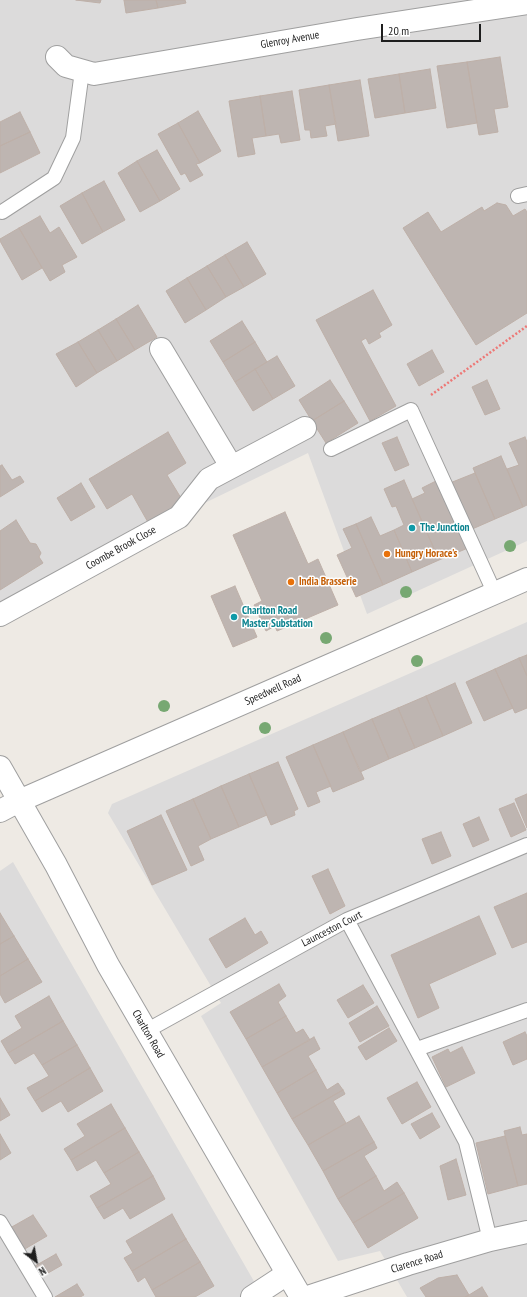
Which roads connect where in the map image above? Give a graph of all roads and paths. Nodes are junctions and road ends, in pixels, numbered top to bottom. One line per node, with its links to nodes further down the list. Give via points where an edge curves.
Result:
1 (527, 3): 2 (street, Glenroy Avenue)
2 (469, 6): 4 (street, Glenroy Avenue, via 357,29 94,74)
3 (57, 57): 4 (street, Glenroy Avenue, via 66,66)
4 (82, 70): 5 (lane, via 73,138 54,178)
5 (2, 212)
6 (527, 326): 8 (path)
7 (162, 349): 11 (street)
8 (411, 410): 10 (lane); 13 (lane)
9 (305, 428): 11 (street, Coombe Brook Close)
10 (331, 449)
11 (230, 466): 14 (street, Coombe Brook Close, via 209,479 179,516)
12 (527, 579): 13 (street, Speedwell Road)
13 (494, 594): 16 (street, Speedwell Road)
14 (0, 615)
15 (0, 768): 16 (street, Charlton Road)
16 (9, 806): 20 (street, Charlton Road, via 56,865)
17 (527, 845): 18 (lane, Launceston Court)
18 (347, 920): 20 (lane, Launceston Court); 21 (lane)
19 (527, 1010): 21 (lane)
20 (146, 1031): 25 (street, Charlton Road)
21 (416, 1049): 24 (lane, via 466,1142)
22 (0, 1222): 26 (lane)
23 (527, 1232): 24 (street, Clarence Road)
24 (490, 1240): 29 (street, Clarence Road)
25 (287, 1274): 27 (street); 28 (street, Charlton Road)
26 (45, 1297)
27 (252, 1297)
28 (301, 1297)
29 (308, 1297)

